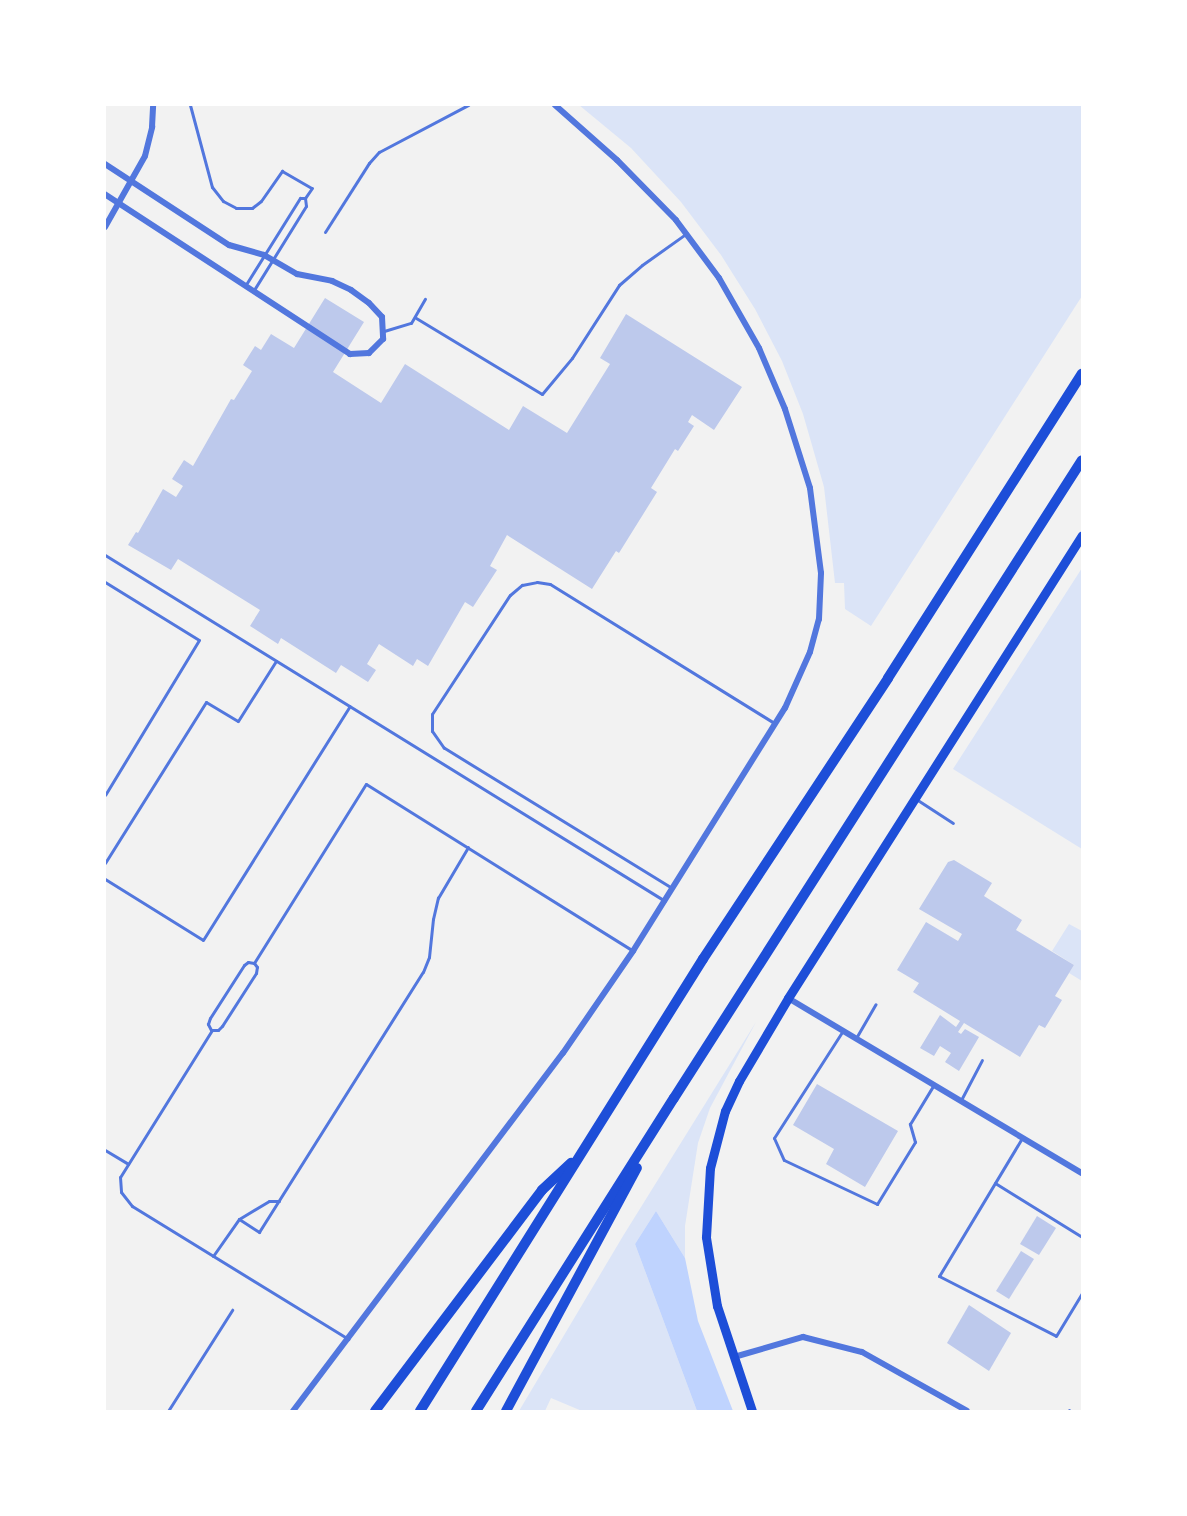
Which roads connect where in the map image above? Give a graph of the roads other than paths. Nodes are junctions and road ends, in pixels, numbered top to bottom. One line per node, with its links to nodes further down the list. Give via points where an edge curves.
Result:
1 (153, 105): 6 (street, via 145,156)
2 (190, 105): 8 (lane, via 212,187 219,198 236,208 252,208 282,171 312,188)
3 (468, 105): 11 (lane, via 379,152)
4 (555, 105): 12 (street, via 624,167)
5 (105, 164): 6 (street)
6 (131, 181): 9 (street); 13 (street, via 229,245)
7 (105, 194): 9 (street)
8 (305, 198): 13 (lane, via 300,198); 14 (lane, via 307,203)
9 (118, 203): 10 (street); 15 (street)
10 (105, 227)
11 (325, 232)
12 (687, 233): 18 (lane, via 619,285 572,358 542,394); 27 (street, via 740,312 768,368 796,440 814,512 821,588 819,620 804,667)
13 (264, 255): 14 (street); 15 (lane)
14 (273, 260): 16 (lane); 19 (street, via 297,274 332,281 351,290 377,312)
15 (244, 286): 16 (street)
16 (253, 292): 19 (street, via 350,354 363,355 375,350)
17 (425, 299): 18 (lane)
18 (416, 318): 19 (lane)
19 (384, 332)
20 (1082, 374): 49 (highway)
21 (1082, 460): 45 (highway)
22 (1082, 535): 29 (main road)
23 (105, 555): 25 (lane)
24 (105, 582): 28 (lane, via 199,639)
25 (276, 661): 26 (lane); 32 (lane, via 238,721 206,702)
26 (350, 706): 33 (lane, via 203,940); 35 (lane)
27 (776, 723): 34 (street); 34 (lane, via 550,584 537,582 522,585 510,595 432,714 432,732 444,748)
28 (105, 795)
29 (914, 798): 30 (lane); 38 (main road)
30 (954, 823)
31 (468, 848): 36 (lane); 37 (lane, via 366,784); 53 (lane, via 438,898 423,972)
32 (105, 863)
33 (105, 879)
34 (673, 889): 35 (street)
35 (665, 901): 36 (street)
36 (633, 951): 59 (street, via 557,1060)
37 (254, 963): 40 (lane, via 257,970 221,1029); 40 (lane, via 244,965 208,1021)
38 (788, 998): 41 (street); 60 (main road, via 739,1081 716,1139 710,1168 706,1237 710,1273)
39 (876, 1004): 42 (lane)
40 (212, 1030): 50 (lane)
41 (843, 1030): 42 (street); 44 (lane, via 774,1138 784,1160 877,1204 915,1142 910,1124)
42 (856, 1038): 44 (street)
43 (982, 1060): 46 (lane)
44 (934, 1086): 46 (street)
45 (674, 1098): 65 (highway); 66 (highway)
46 (960, 1101): 47 (street)
47 (1022, 1138): 51 (street); 52 (lane)
48 (105, 1150): 50 (lane)
49 (580, 1155): 63 (highway, via 542,1190); 64 (highway)
50 (128, 1164): 56 (lane, via 120,1177 128,1202)
51 (1082, 1173)
52 (995, 1184): 55 (lane); 57 (lane, via 939,1276 1056,1336)
53 (279, 1201): 54 (lane, via 269,1201); 54 (lane, via 259,1232)
54 (239, 1219): 56 (lane)
55 (1082, 1237)
56 (213, 1256): 59 (lane)
57 (1082, 1293)
58 (232, 1310): 61 (lane)
59 (348, 1339): 62 (street)
60 (734, 1357): 67 (main road); 68 (street, via 803,1337 862,1352)
61 (168, 1411)
62 (293, 1411)
63 (375, 1411)
64 (420, 1411)
65 (476, 1411)
66 (506, 1411)
67 (752, 1411)
68 (967, 1411)

